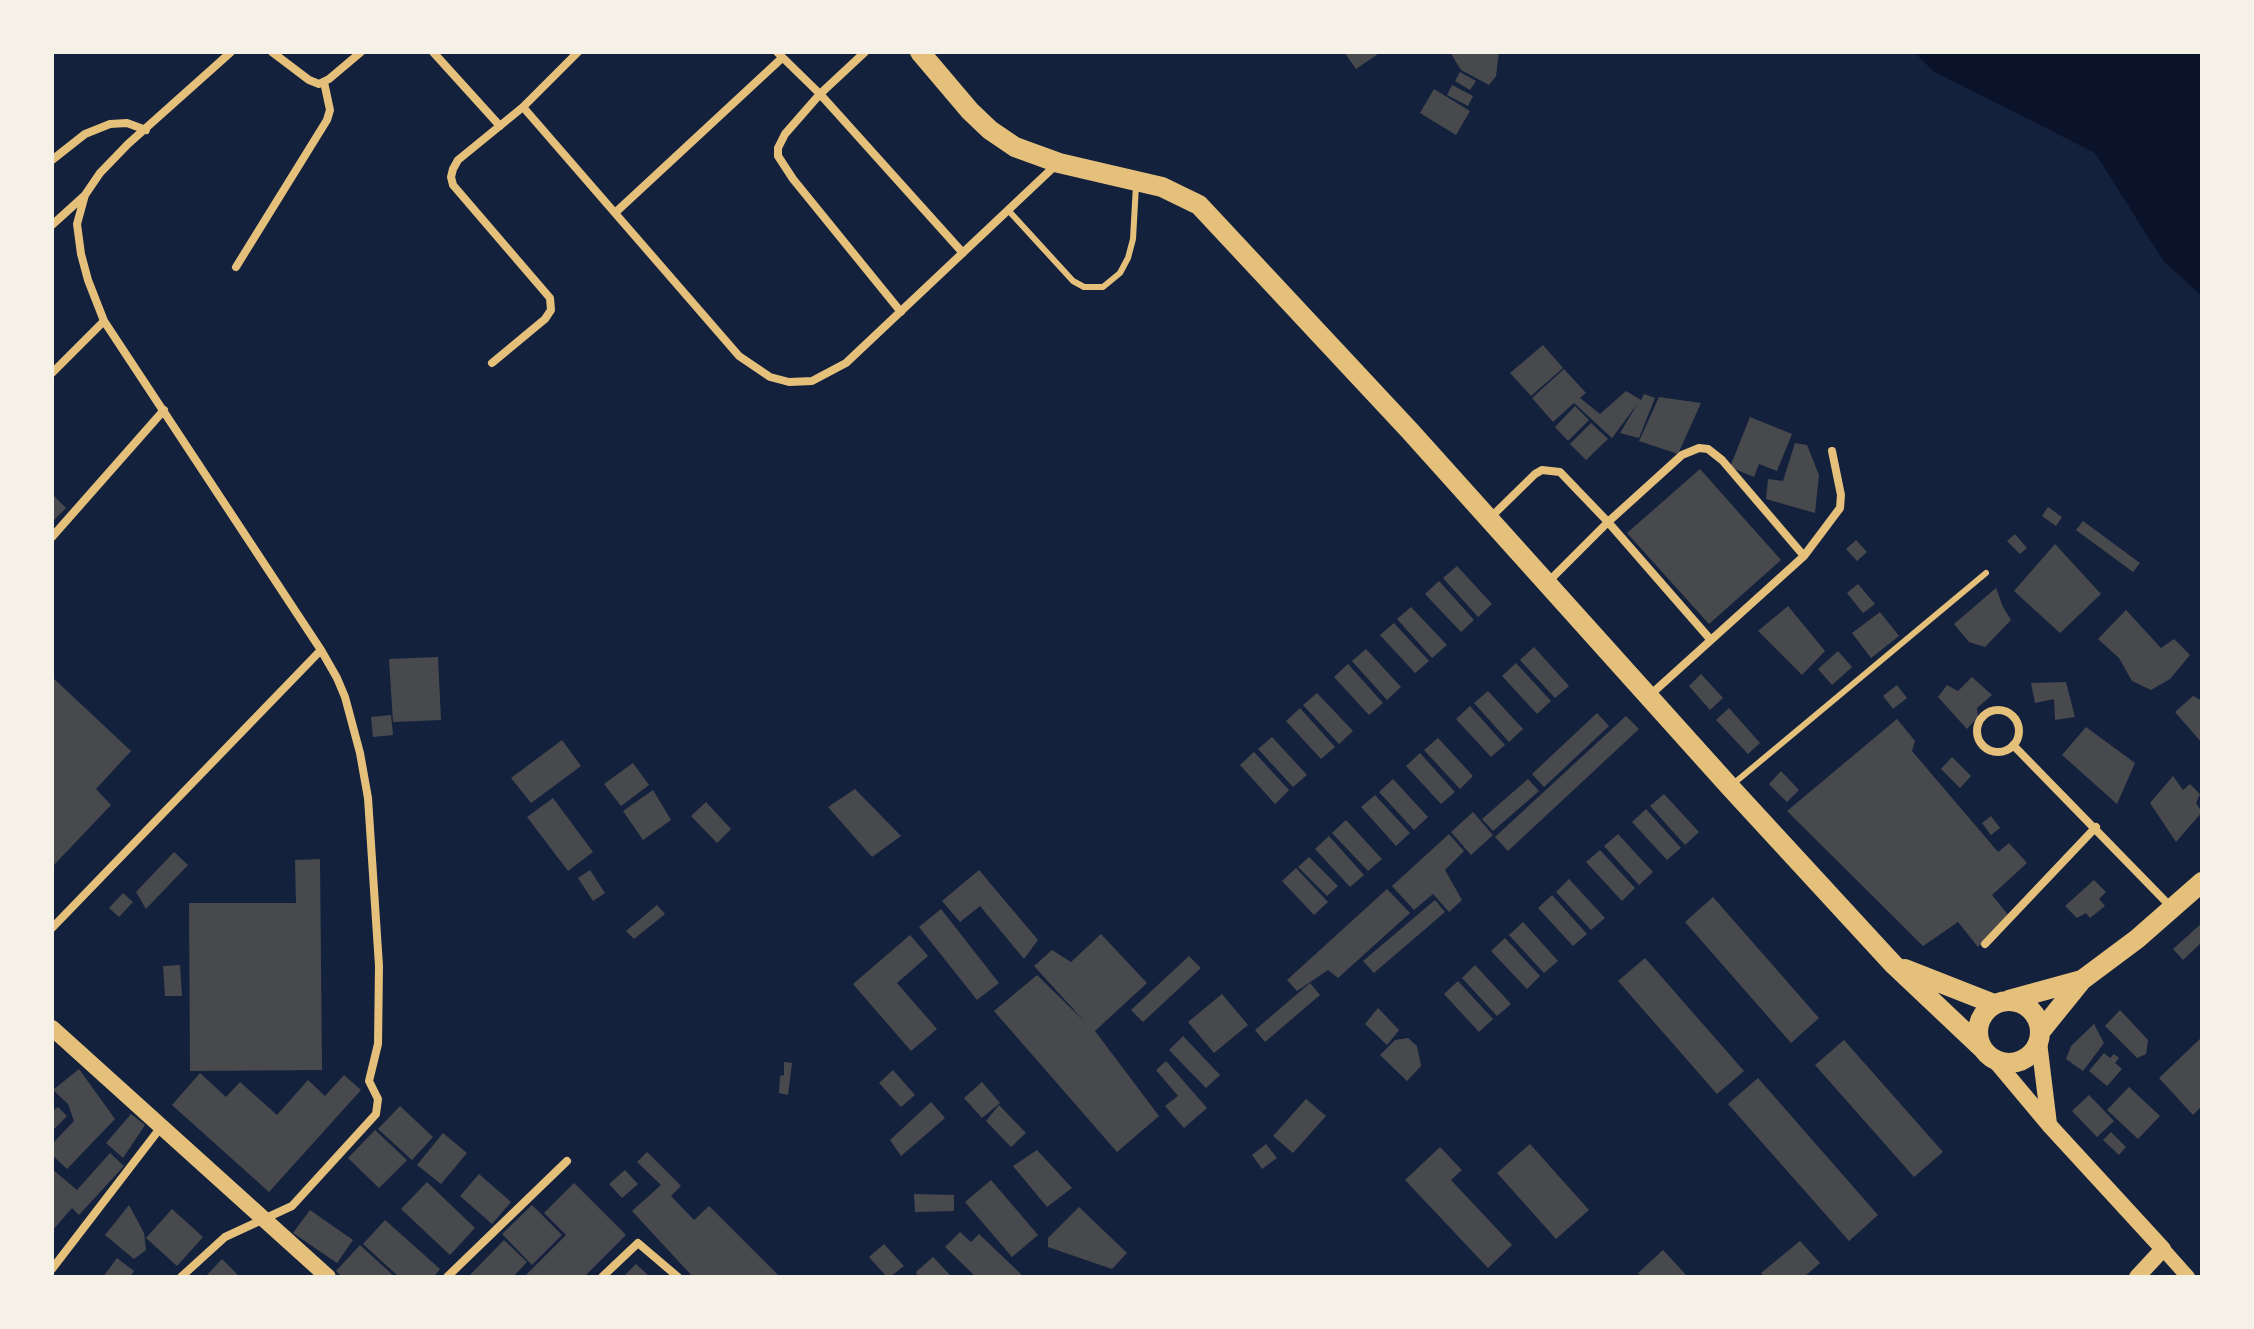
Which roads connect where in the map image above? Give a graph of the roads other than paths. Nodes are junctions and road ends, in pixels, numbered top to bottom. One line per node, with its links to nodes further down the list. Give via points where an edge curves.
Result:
1 (231, 52): 13 (street)
2 (272, 52): 9 (street, via 309,80)
3 (361, 52): 9 (street)
4 (433, 52): 12 (street)
5 (578, 52): 11 (street)
6 (865, 52): 10 (street)
7 (920, 52): 15 (main road, via 990,130 1015,147)
8 (780, 55): 10 (street); 19 (street)
9 (324, 82): 22 (street, via 327,120)
10 (820, 94): 21 (street); 23 (street, via 785,134 778,156)
11 (523, 107): 12 (street); 19 (street)
12 (500, 126): 25 (street, via 458,160 453,185 529,271 551,306 545,319)
13 (146, 130): 14 (street, via 110,124 85,134); 17 (street, via 100,173)
14 (52, 160)
15 (1059, 163): 16 (main road); 18 (street)
16 (1136, 181): 18 (lane, via 1128,258 1103,287 1073,281); 29 (main road, via 1189,198 1221,225)
17 (85, 195): 20 (street); 24 (street, via 77,224 81,254)
18 (1008, 210): 21 (street)
19 (616, 212): 23 (street, via 739,356 770,377 812,381 829,374)
20 (52, 225)
21 (963, 253): 23 (street)
22 (236, 267)
23 (901, 312)
24 (104, 321): 26 (street); 27 (street)
25 (492, 363)
26 (52, 373)
27 (164, 410): 31 (street); 36 (street)
28 (1832, 451): 32 (street, via 1840,508)
29 (1489, 519): 30 (street, via 1535,474 1551,470 1568,479); 34 (main road)
30 (1608, 522): 32 (street, via 1682,455 1708,449); 34 (street); 35 (street)
31 (52, 537)
32 (1804, 556): 35 (street)
33 (1986, 573): 39 (lane)
34 (1547, 583): 37 (main road)
35 (1710, 639): 37 (street)
36 (321, 650): 43 (street); 54 (street, via 349,709 368,798 379,966 378,1044 369,1081 378,1099 376,1114 292,1206)
37 (1649, 696): 39 (main road)
38 (2013, 745): 38 (street, via 2018,733 2012,716 1993,711 1982,717 1977,729 1984,746 2002,751); 40 (street)
39 (1730, 787): 45 (main road)
40 (2096, 827): 42 (street); 44 (street)
41 (2202, 882): 42 (main road)
42 (2173, 909): 46 (main road)
43 (52, 928)
44 (1985, 944)
45 (1893, 964): 47 (main road); 50 (main road)
46 (2082, 980): 47 (main road); 49 (main road)
47 (2000, 1003): 49 (main road, via 2030,1008); 50 (main road, via 1979,1025)
48 (52, 1028): 51 (main road)
49 (2040, 1037): 50 (main road, via 2025,1059 2003,1062); 52 (main road)
50 (1988, 1054): 52 (main road)
51 (162, 1125): 54 (main road); 56 (street)
52 (2050, 1126): 55 (main road)
53 (567, 1161): 59 (street)
54 (266, 1219): 57 (street, via 225,1237); 58 (main road)
55 (2163, 1249): 62 (main road); 63 (street)
56 (52, 1269)
57 (181, 1277)
58 (328, 1277)
59 (447, 1277)
60 (602, 1277): 61 (street, via 638,1243)
61 (678, 1277)
62 (2137, 1277)
63 (2188, 1277)

